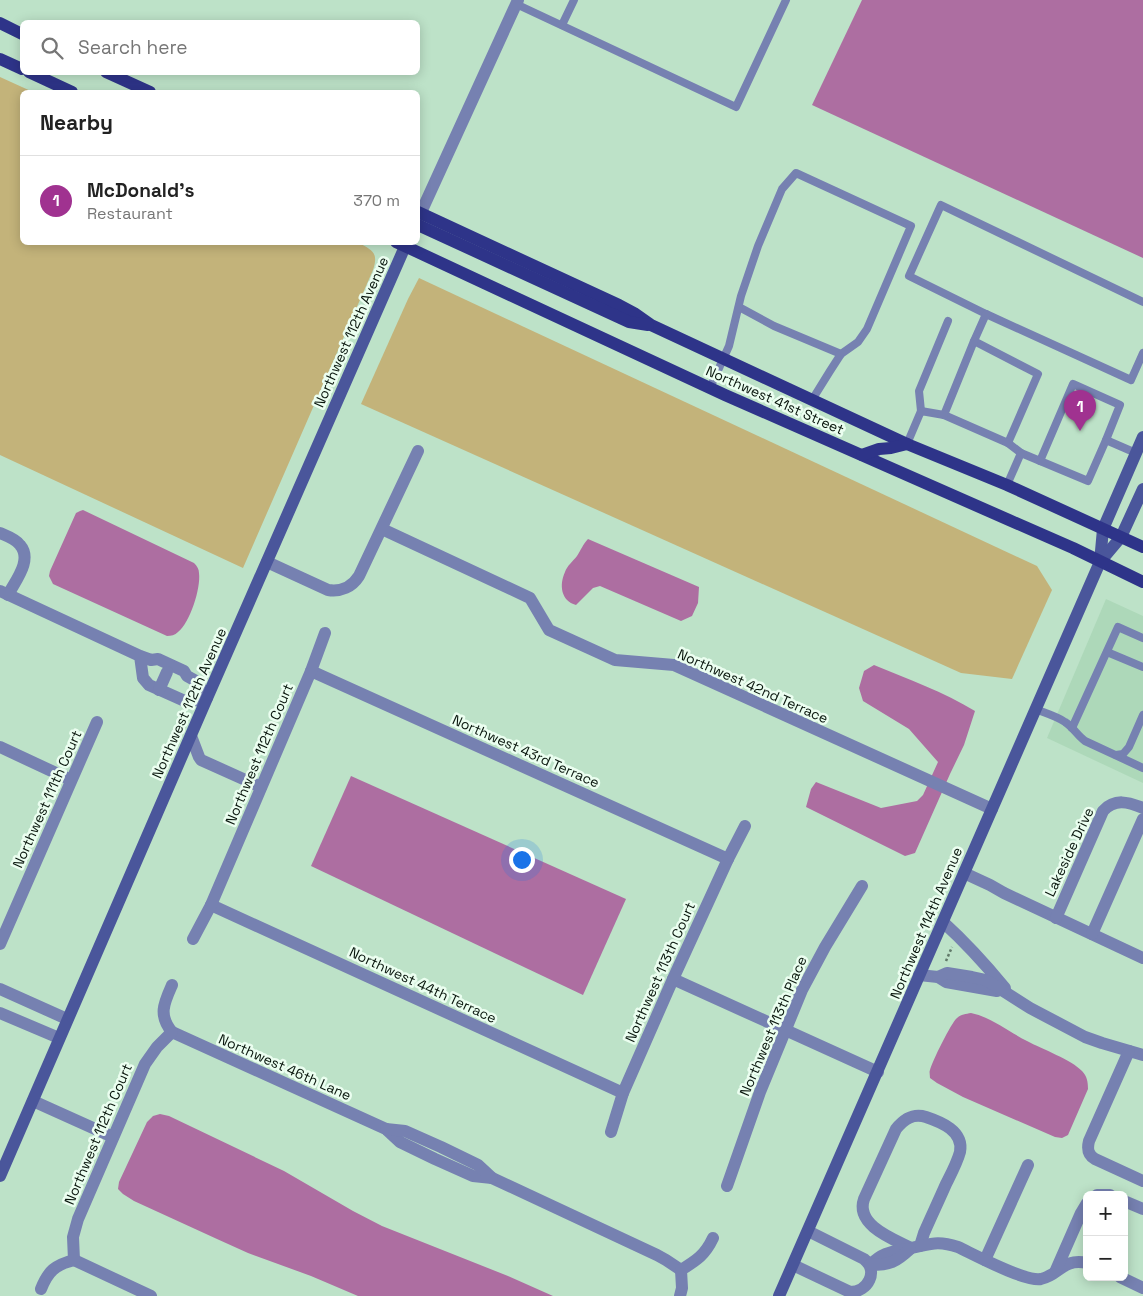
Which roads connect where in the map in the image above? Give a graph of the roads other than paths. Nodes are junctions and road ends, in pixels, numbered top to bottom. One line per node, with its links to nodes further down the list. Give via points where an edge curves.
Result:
1 (574, 0): 5 (lane)
2 (786, 0): 5 (lane, via 736,107)
3 (513, 1): 5 (lane); 13 (street)
4 (0, 23): 6 (main road)
5 (562, 25)
6 (20, 33)
7 (0, 59): 8 (main road)
8 (20, 68)
9 (35, 75): 11 (main road)
10 (113, 75): 12 (main road)
11 (68, 90)
12 (146, 90)
13 (420, 212)
14 (420, 218): 24 (main road, Northwest 41st Street, via 619,305 651,325)
15 (403, 245): 45 (street, Northwest 112th Avenue)
16 (405, 245): 25 (main road, Northwest 41st Street)
17 (1143, 302): 19 (lane, via 941,205 909,276)
18 (739, 307): 23 (lane, via 774,326); 23 (lane, via 758,246 782,189 796,173 911,226 867,329 858,342); 24 (lane)
19 (986, 314): 21 (lane); 22 (lane, via 1131,380)
20 (948, 321): 27 (lane, via 918,391)
21 (974, 340): 28 (lane); 31 (lane, via 1038,374)
22 (1143, 353)
23 (841, 354): 26 (lane)
24 (724, 359): 25 (lane); 26 (main road, Northwest 41st Street)
25 (710, 388): 36 (main road, Northwest 41st Street)
26 (812, 400): 32 (main road, Northwest 41st Street)
27 (921, 411): 28 (lane); 32 (lane)
28 (944, 415): 31 (lane)
29 (1143, 437): 35 (street, Northwest 114th Avenue)
30 (1106, 440): 35 (lane); 37 (lane, via 1088,481); 37 (lane, via 1120,405 1073,384)
31 (1008, 443): 34 (lane)
32 (907, 444): 36 (main road); 38 (main road, Northwest 41st Street)
33 (418, 451): 40 (street)
34 (1021, 453): 37 (lane); 38 (lane)
35 (1136, 453): 41 (street, Northwest 114th Avenue)
36 (862, 455): 46 (main road, Northwest 41st Street)
37 (1040, 461)
38 (1007, 485): 41 (main road, Northwest 41st Street)
39 (1143, 490): 43 (street, Northwest 114th Avenue)
40 (382, 529): 45 (street, via 360,576 343,590 328,590); 70 (street, Northwest 42nd Terrace, via 530,598 549,630 615,660 674,665)
41 (1103, 529): 43 (main road, Northwest 41st Street); 46 (street, Northwest 114th Avenue)
42 (0, 533): 48 (street, via 16,541 24,550 25,560)
43 (1121, 537): 44 (main road, Northwest 41st Street); 46 (street, Northwest 114th Avenue)
44 (1143, 547)
45 (267, 562): 58 (street, Northwest 112th Avenue)
46 (1100, 562): 47 (main road, Northwest 41st Street); 59 (street, Northwest 114th Avenue)
47 (1143, 582)
48 (4, 593): 52 (street)
49 (325, 633): 54 (street, Northwest 112th Court)
50 (1143, 638): 51 (lane, via 1118,627)
51 (1107, 652): 53 (lane); 62 (lane)
52 (145, 658): 55 (street, via 154,667); 56 (street, via 158,659 184,671); 57 (street, via 143,678)
53 (1143, 667)
54 (311, 671): 68 (street, Northwest 112th Court); 73 (street, Northwest 43rd Terrace)
55 (167, 672): 56 (street, via 182,679); 57 (street)
56 (187, 676): 58 (street, via 196,680)
57 (159, 690): 58 (street, via 187,702)
58 (207, 698): 63 (street, Northwest 112th Avenue)
59 (1035, 709): 62 (lane); 70 (street, Northwest 114th Avenue)
60 (1143, 714): 65 (lane, via 1129,747 1123,754)
61 (97, 722): 67 (street, Northwest 111th Court)
62 (1072, 728): 65 (lane, via 1085,741)
63 (191, 736): 68 (street, via 201,760); 93 (street, Northwest 112th Avenue)
64 (0, 747): 67 (street)
65 (1116, 755): 66 (lane)
66 (1143, 768)
67 (71, 780): 81 (street, Northwest 111th Court)
68 (261, 787): 76 (street, Northwest 112th Court)
69 (1143, 808): 77 (street, Lakeside Drive, via 1120,802 1103,811)
70 (992, 809): 74 (street, Northwest 114th Avenue)
71 (1143, 819): 79 (street)
72 (744, 826): 73 (street, Northwest 113th Court)
73 (728, 859): 87 (street, Northwest 113th Court)
74 (964, 873): 77 (street, Lakeside Drive); 78 (street, Northwest 114th Avenue)
75 (862, 886): 94 (street, Northwest 113th Place, via 813,968)
76 (211, 905): 80 (street, Northwest 112th Court); 100 (street, Northwest 44th Terrace)
77 (1056, 918): 79 (street, Lakeside Drive)
78 (943, 922): 82 (street); 85 (street, Northwest 114th Avenue)
79 (1092, 934): 83 (street, Lakeside Drive)
80 (193, 939)
81 (0, 944)
82 (976, 956): 86 (street); 90 (street)
83 (1143, 958)
84 (941, 972): 85 (street); 86 (street); 90 (street, via 946,982)
85 (919, 975): 99 (street, Northwest 114th Avenue)
86 (968, 976): 90 (street, via 986,980)
87 (673, 979): 94 (street); 100 (street, Northwest 113th Court)
88 (172, 985): 95 (street, via 163,1008 166,1025)
89 (0, 989): 91 (street)
90 (1010, 994): 97 (street, via 1085,1037)
91 (19, 997): 92 (street); 93 (street)
92 (5, 1015): 96 (street)
93 (67, 1019): 96 (street, Northwest 112th Avenue)
94 (785, 1030): 99 (street); 107 (street, Northwest 113th Place)
95 (172, 1032): 103 (street, Northwest 112th Court, via 144,1064); 119 (street, Northwest 46th Lane, via 386,1129 400,1142 426,1147 454,1161 473,1176 492,1178 657,1255)
96 (59, 1038): 101 (street, Northwest 112th Avenue)
97 (1129, 1051): 98 (street); 106 (street, via 1089,1141 1088,1152 1095,1159)
98 (1143, 1054)
99 (878, 1072): 111 (street, Northwest 114th Avenue)
100 (623, 1093): 102 (street, Northwest 113th Court)
101 (32, 1102): 103 (street); 105 (street, Northwest 112th Avenue)
102 (611, 1132)
103 (113, 1137): 114 (street, Northwest 112th Court, via 75,1227)
104 (1028, 1166): 115 (street)
105 (0, 1176)
106 (1143, 1181)
107 (727, 1186)
108 (1128, 1203): 109 (street)
109 (1143, 1209)
110 (1083, 1210): 120 (street)
111 (808, 1231): 117 (street); 118 (street, Northwest 114th Avenue)
112 (713, 1238): 119 (street, via 698,1260)
113 (916, 1247): 113 (street, via 874,1228 862,1207 896,1129 916,1115 949,1126 957,1135 960,1147); 115 (street, via 950,1244); 117 (street, via 890,1263)
114 (74, 1260): 123 (street, via 55,1267); 125 (street)
115 (985, 1260): 120 (street, via 1034,1279 1044,1278)
116 (1083, 1262): 120 (street, via 1070,1262)
117 (870, 1264): 124 (street, via 870,1278)
118 (793, 1265): 124 (street); 127 (street, Northwest 114th Avenue)
119 (681, 1270): 126 (street)
120 (1056, 1270)
121 (1128, 1281): 122 (street)
122 (1143, 1288)
123 (41, 1289)
124 (859, 1294)
125 (151, 1296)
126 (680, 1296)
127 (779, 1296)

